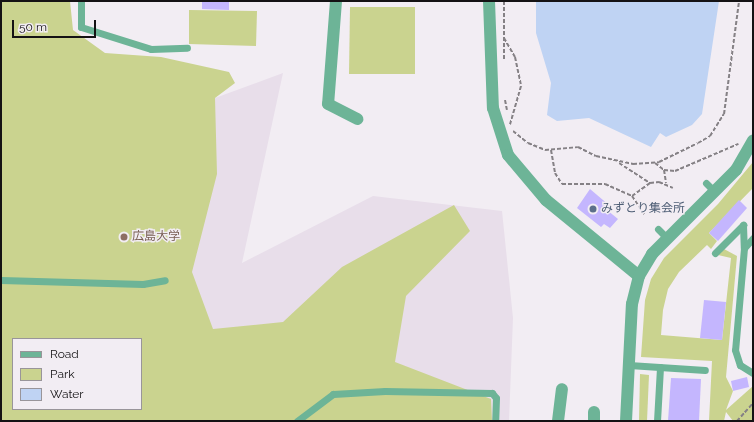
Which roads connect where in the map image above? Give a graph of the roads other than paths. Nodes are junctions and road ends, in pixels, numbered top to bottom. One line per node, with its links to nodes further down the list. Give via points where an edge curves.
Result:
1 (81, 1): 4 (lane, via 81,27 150,49)
2 (336, 1): 5 (street, via 328,104)
3 (489, 1): 14 (street, via 493,108 508,155 546,200)
4 (187, 48)
5 (357, 119)
6 (749, 140): 8 (street, via 736,170)
7 (706, 183): 8 (lane)
8 (715, 192): 10 (street)
9 (658, 229): 10 (lane)
10 (667, 238): 14 (street)
11 (753, 238): 12 (lane)
12 (744, 248): 13 (lane, via 743,225); 20 (lane, via 734,350 740,366)
13 (715, 252)
14 (639, 276): 17 (street, via 632,304)
15 (1, 280): 16 (lane, via 143,284)
16 (165, 280)
17 (629, 365): 18 (lane); 25 (street)
18 (660, 367): 19 (lane); 26 (lane)
19 (705, 370)
20 (753, 373)
21 (562, 389): 24 (street)
22 (297, 421): 23 (lane, via 333,394 385,391 492,393 496,398)
23 (495, 421)
24 (558, 421)
25 (626, 421)
26 (657, 421)

